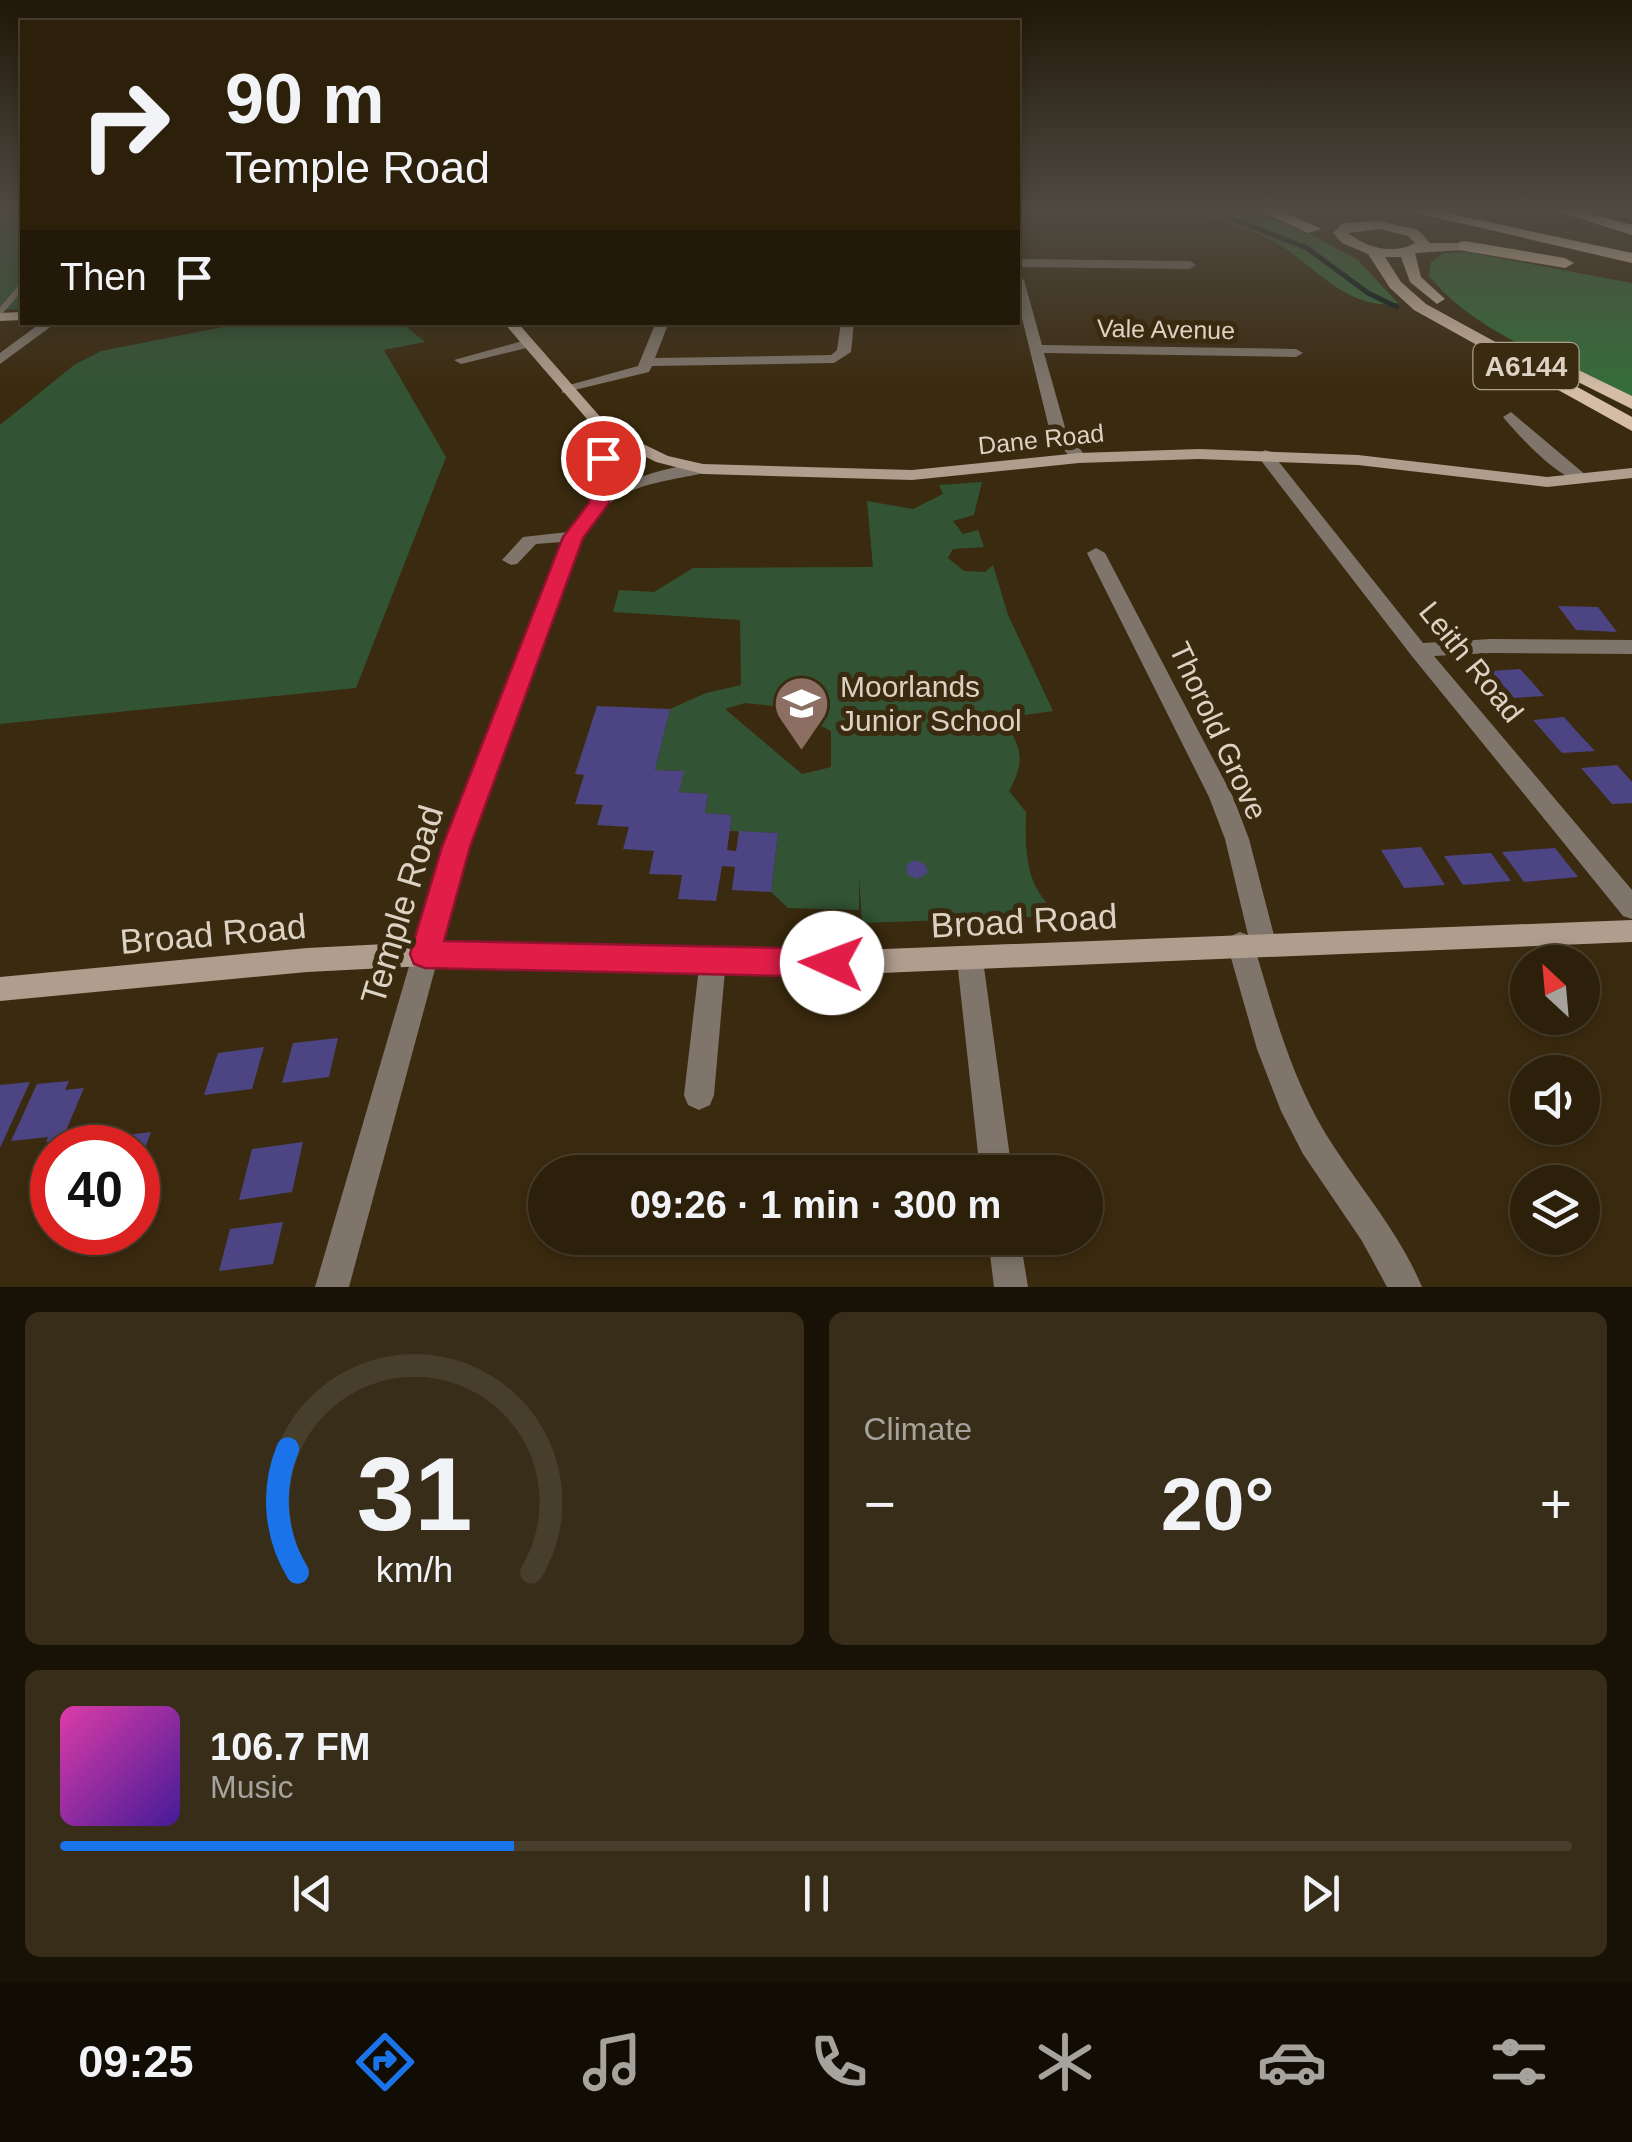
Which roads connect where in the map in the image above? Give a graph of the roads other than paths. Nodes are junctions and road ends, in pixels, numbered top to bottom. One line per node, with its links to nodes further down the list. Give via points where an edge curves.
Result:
1 (1386, 270): 21 (main road, A6144, via 1420,306)
2 (1408, 270): 19 (main road, A6144, via 1443,304)
3 (1595, 270): 4 (highway)
4 (1632, 277)
5 (1020, 288): 13 (street)
6 (20, 289): 7 (lane)
7 (0, 314)
8 (46, 325): 15 (street)
9 (511, 325): 12 (main road, Dane Road)
10 (662, 325): 17 (street)
11 (848, 325): 17 (street, via 844,352 834,359)
12 (526, 344): 16 (street); 18 (main road, Dane Road)
13 (1035, 349): 14 (street, Vale Avenue); 24 (street, via 1058,432)
14 (1296, 354)
15 (0, 360)
16 (461, 360)
17 (650, 362): 18 (street, via 632,374)
18 (567, 390): 22 (main road, Dane Road)
19 (1632, 403)
20 (1511, 417): 27 (street)
21 (1632, 425)
22 (604, 431): 25 (main road, Dane Road, via 662,459); 28 (street)
23 (1265, 455): 24 (main road, Dane Road); 27 (main road, Dane Road, via 1501,480); 33 (street, Leith Road)
24 (1079, 458): 25 (main road, Dane Road, via 912,474)
25 (704, 469): 28 (street, Temple Road, via 622,488)
26 (1632, 473): 27 (main road, Dane Road)
27 (1581, 480)
28 (599, 503): 29 (street, Temple Road)
29 (573, 537): 31 (street, via 526,540); 37 (street, Temple Road, via 456,847)
30 (1096, 553): 36 (street, Thorold Grove, via 1221,796 1237,839)
31 (511, 560)
32 (1632, 648): 33 (street)
33 (1418, 650): 34 (street, Leith Road)
34 (1632, 908)
35 (1632, 931): 36 (main road, Broad Road)
36 (1252, 944): 39 (main road, Broad Road); 46 (street, Thorold Grove, via 1271,1049 1292,1101)
37 (425, 954): 38 (main road, Broad Road); 40 (main road, Broad Road); 44 (street, Temple Road)
38 (714, 959): 39 (main road, Broad Road); 41 (street)
39 (970, 960): 42 (street)
40 (0, 988)
41 (699, 1095)
42 (994, 1155)
43 (1006, 1255): 45 (street)
44 (332, 1287)
45 (1011, 1287)
46 (1405, 1287)

